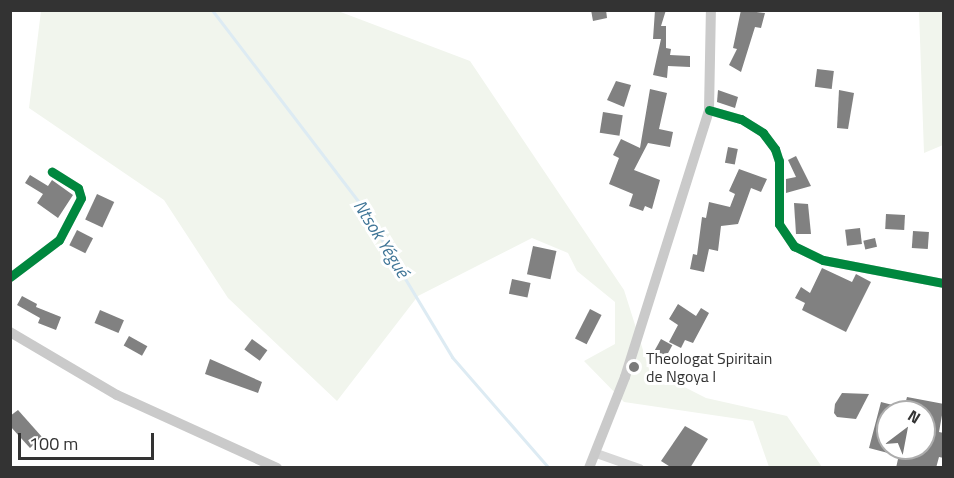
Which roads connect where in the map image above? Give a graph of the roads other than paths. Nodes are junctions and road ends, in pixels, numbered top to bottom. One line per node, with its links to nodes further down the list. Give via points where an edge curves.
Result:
1 (711, 10): 2 (main road)
2 (709, 110): 5 (street, via 741,118 763,133 775,149 779,160 779,224 794,246 824,260); 7 (main road, via 674,231)
3 (52, 172): 4 (street, via 78,188 81,198 59,240)
4 (10, 277)
5 (944, 284)
6 (10, 332): 8 (main road, via 117,395)
7 (596, 453): 9 (main road); 10 (street)
8 (277, 468)
9 (589, 468)
10 (639, 468)

